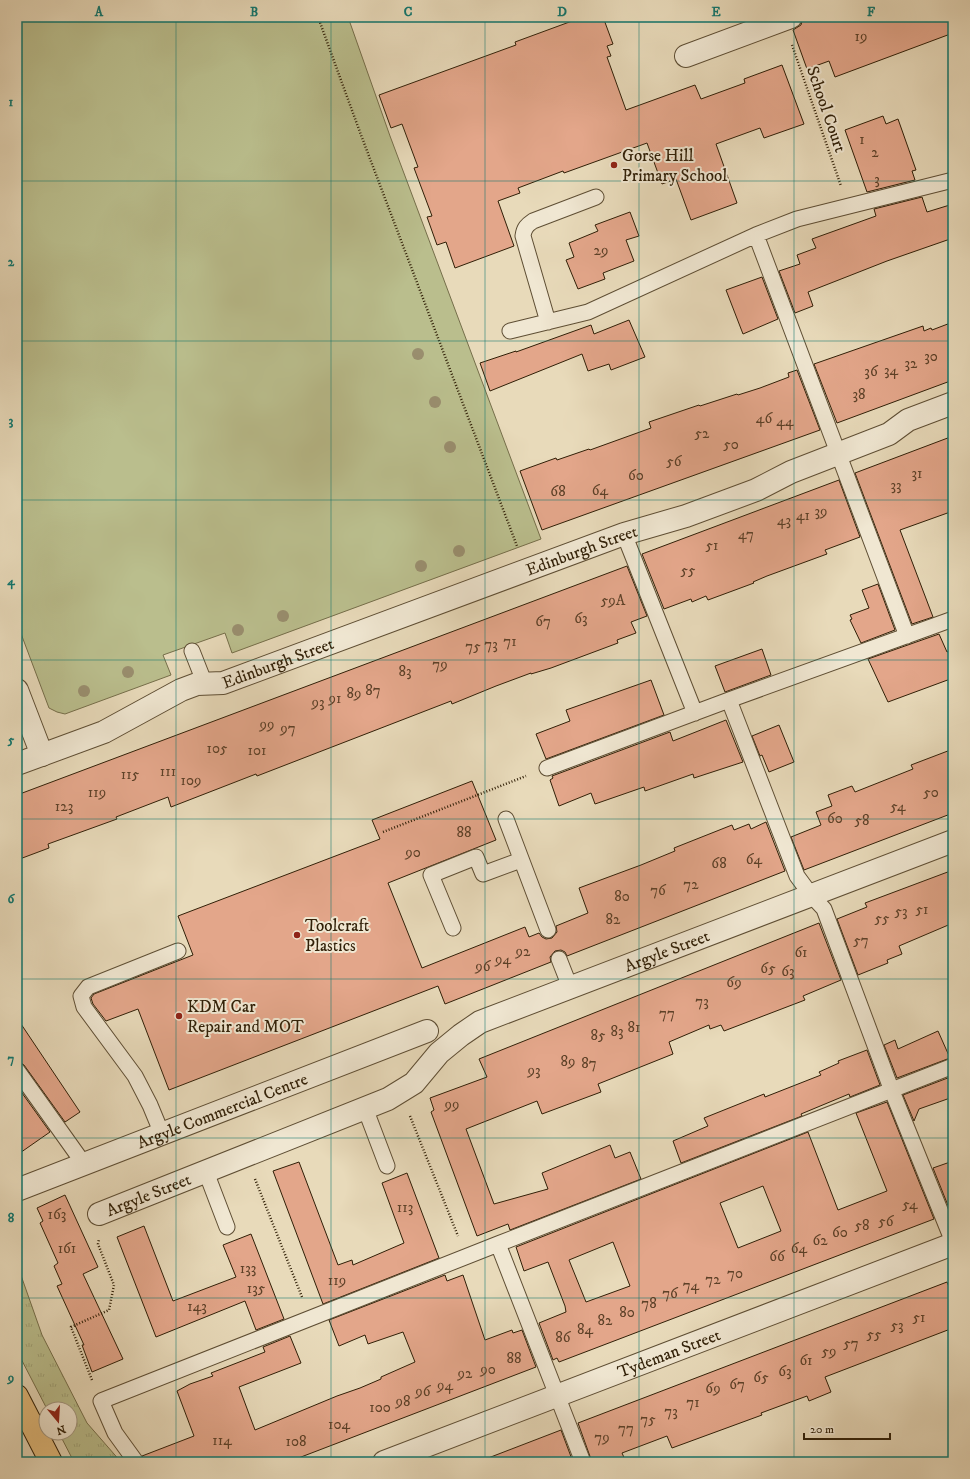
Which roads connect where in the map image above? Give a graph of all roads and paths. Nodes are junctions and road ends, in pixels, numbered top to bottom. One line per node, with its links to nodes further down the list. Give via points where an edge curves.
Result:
1 (318, 17): 13 (path)
2 (787, 19): 3 (street); 6 (path, School Court)
3 (686, 56)
4 (953, 180): 6 (lane)
5 (596, 197): 8 (lane, via 539,218 527,225 524,231)
6 (848, 206): 7 (lane, via 797,219)
7 (756, 235): 8 (lane, via 588,312); 11 (lane)
8 (548, 322): 9 (lane)
9 (510, 331)
10 (953, 403): 11 (street, Edinburgh Street, via 908,420 889,434)
11 (839, 453): 12 (street, Edinburgh Street, via 790,472 756,490 686,516); 15 (lane)
12 (624, 534): 13 (street, Edinburgh Street); 20 (lane)
13 (526, 570): 17 (street, Edinburgh Street, via 223,683)
14 (953, 619): 15 (lane)
15 (908, 636): 19 (lane)
16 (192, 651): 17 (lane, Edinburgh Street)
17 (205, 684): 21 (street, Edinburgh Street, via 181,690 104,732)
18 (17, 690): 21 (street)
19 (729, 700): 20 (lane); 28 (lane, via 797,876)
20 (695, 713): 23 (lane)
21 (42, 756): 22 (street, Edinburgh Street)
22 (17, 764)
23 (547, 768): 25 (path)
24 (506, 819): 27 (lane)
25 (383, 832)
26 (953, 841): 28 (street, Argyle Street)
27 (521, 860): 29 (lane, via 483,874 476,857 431,875); 30 (lane)
28 (811, 895): 33 (street, Argyle Street); 38 (lane, via 824,909)
29 (453, 928)
30 (548, 930)
31 (178, 951): 40 (lane, via 88,987 81,996 84,1007 135,1076)
32 (559, 959): 33 (lane)
33 (570, 987): 37 (street, Argyle Street, via 480,1022 439,1053 414,1083)
34 (427, 1030): 40 (street, Argyle Commercial Centre)
35 (953, 1066): 38 (lane)
36 (17, 1070): 42 (lane)
37 (401, 1091): 39 (street, Argyle Street); 50 (path)
38 (892, 1091): 48 (lane); 49 (lane)
39 (365, 1108): 41 (street, Argyle Street); 43 (lane)
40 (162, 1134): 42 (street, Argyle Commercial Centre)
41 (246, 1156): 44 (street, Argyle Street); 51 (path)
42 (84, 1164): 45 (street, Argyle Commercial Centre)
43 (387, 1166)
44 (206, 1172): 46 (street, Argyle Street); 47 (lane)
45 (17, 1190)
46 (99, 1214): 54 (path, Argyle Street, via 98,1244 114,1285 109,1310 71,1327)
47 (227, 1227)
48 (953, 1243): 53 (street, Tydeman Street)
49 (498, 1244): 50 (lane); 53 (lane)
50 (466, 1257): 51 (lane)
51 (311, 1318): 54 (lane)
52 (17, 1396): 55 (main road)
53 (558, 1396): 57 (street, Tydeman Street); 58 (lane)
54 (101, 1401): 56 (lane, via 116,1433)
55 (51, 1462)
56 (136, 1462)
57 (384, 1462)
58 (583, 1462)

